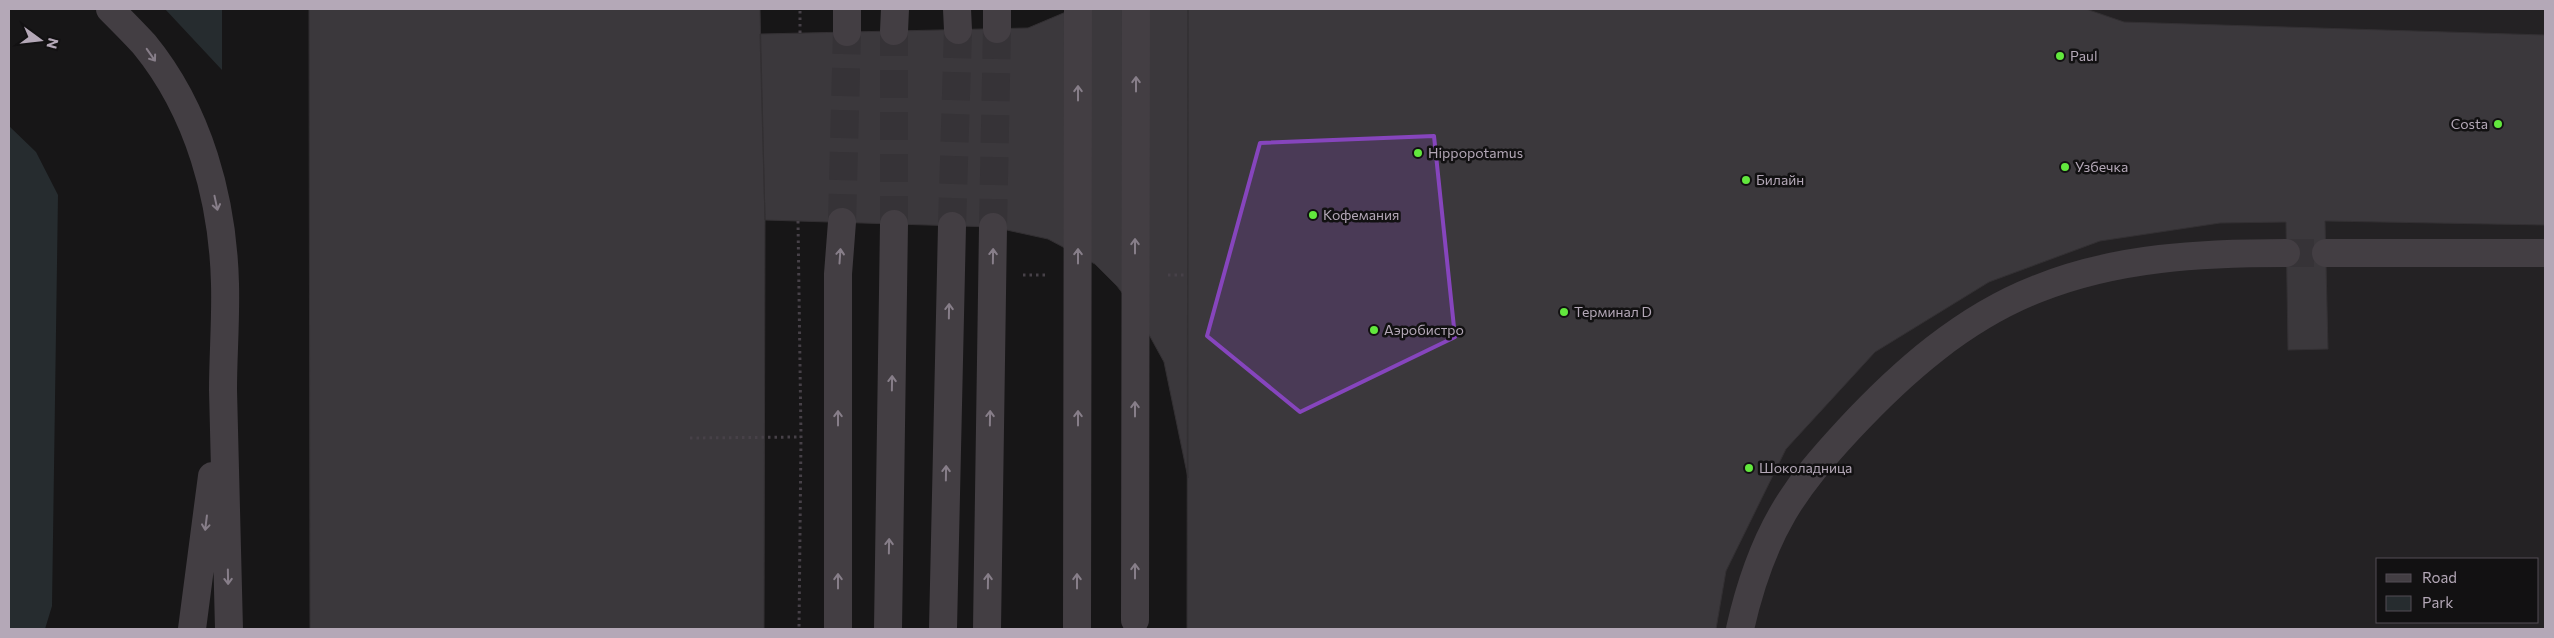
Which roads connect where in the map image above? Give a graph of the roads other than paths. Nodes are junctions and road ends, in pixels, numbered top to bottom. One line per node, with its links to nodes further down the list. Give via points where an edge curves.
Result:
1 (1078, 9): 18 (street, one-way to 1, bridge)
2 (1136, 9): 19 (street, one-way to 2, bridge)
3 (110, 12): 11 (street, one-way to 11, via 144,45 169,80 192,123 209,172 220,226 225,284)
4 (842, 222): 14 (street, one-way to 4, via 838,274)
5 (894, 224): 15 (street, one-way to 5)
6 (952, 226): 16 (street, one-way to 6)
7 (993, 227): 17 (street, one-way to 7)
8 (2286, 253): 20 (street, via 2167,257 2097,270 2038,288 1992,310 1926,355 1882,393 1814,468 1783,514 1751,584)
9 (2326, 253): 10 (street)
10 (2545, 254)
11 (223, 388): 12 (street, one-way to 12); 13 (street, one-way to 13)
12 (192, 629)
13 (229, 629)
14 (838, 629)
15 (888, 629)
16 (943, 629)
17 (987, 629)
18 (1077, 629)
19 (1135, 629)
20 (1740, 629)

